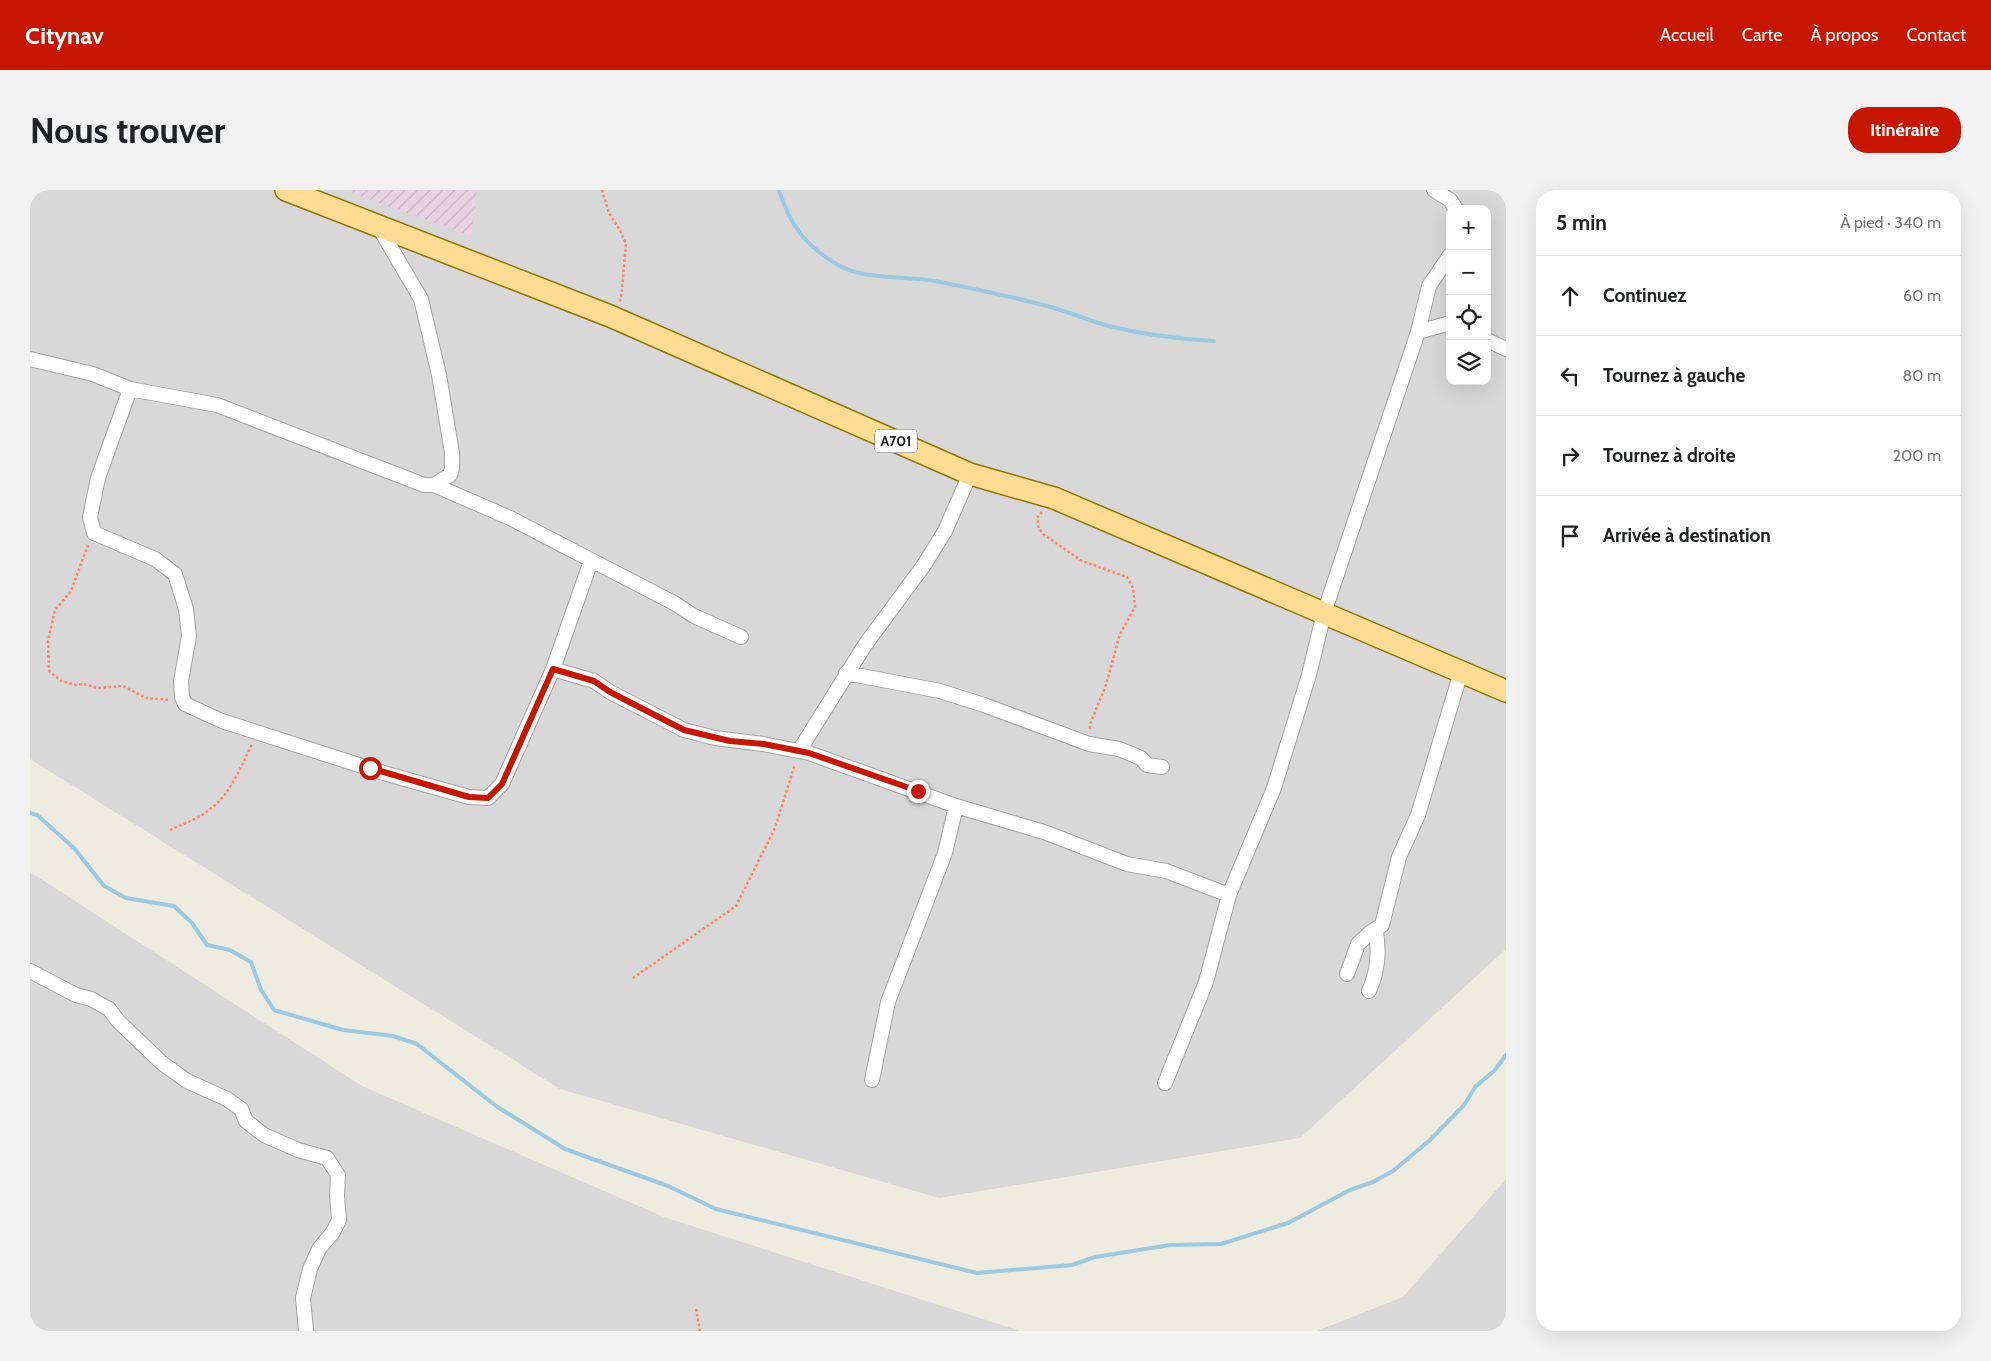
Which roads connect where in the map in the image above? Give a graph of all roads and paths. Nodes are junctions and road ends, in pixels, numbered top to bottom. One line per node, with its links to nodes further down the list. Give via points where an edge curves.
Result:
1 (286, 190): 5 (main road, A701)
2 (602, 190): 7 (path, via 609,213 626,244 621,298)
3 (1434, 190): 4 (street)
4 (1453, 205)
5 (378, 226): 7 (main road, A701); 15 (street, via 414,286 427,318 452,453 450,475)
6 (1446, 261): 9 (street, via 1429,286)
7 (610, 316): 14 (main road, A701)
8 (1446, 324): 9 (street)
9 (1418, 332): 19 (street)
10 (1491, 342): 11 (street)
11 (1506, 350)
12 (30, 359): 13 (street, via 93,374)
13 (130, 389): 15 (street, via 217,405 388,472 424,485); 17 (street, via 98,478 90,517)
14 (970, 474): 16 (main road, A701); 23 (street, via 945,531 924,565)
15 (434, 485): 18 (street, via 510,518)
16 (1054, 498): 19 (main road, A701); 27 (path, via 1038,516 1038,526 1043,534 1082,561 1127,577 1133,588 1134,607 1120,634 1105,688 1090,724)
17 (94, 533): 25 (street, via 155,558 174,574 186,609 189,636 181,681); 25 (path, via 71,590 55,610 48,641 49,671 61,681 76,685 98,688 123,686 146,698)
18 (591, 561): 20 (street, via 694,616); 21 (street)
19 (1324, 613): 22 (main road, A701); 32 (street, via 1309,675 1274,788)
20 (741, 637)
21 (553, 669): 26 (street, via 502,784 488,798 469,797 387,774); 28 (street, via 594,681 684,730 730,741)
22 (1461, 672): 24 (main road, A701); 33 (street, via 1418,814 1399,857 1382,925)
23 (846, 673): 27 (street, via 940,691); 28 (street)
24 (1506, 691)
25 (185, 704): 26 (street, via 222,721)
26 (264, 733): 31 (path, via 252,744 224,796 208,811)
27 (1089, 744): 29 (street, via 1119,749 1141,758 1147,765)
28 (799, 751): 30 (street, via 851,766); 36 (path, via 775,828 736,906)
29 (1162, 767)
30 (956, 806): 32 (street, via 1044,832 1127,864 1166,871); 38 (street, via 946,853 888,1002)
31 (170, 830)
32 (1230, 895): 39 (street, via 1206,982)
33 (1376, 930): 35 (street, via 1358,944); 37 (street, via 1379,952)
34 (30, 971): 41 (street, via 109,1009 162,1064 187,1081 227,1099 241,1109 246,1122 264,1135 327,1158 338,1175 339,1220 319,1249 310,1270 303,1298)
35 (1346, 974)
36 (633, 978)
37 (1369, 991)
38 (872, 1080)
39 (1166, 1083)
40 (696, 1309): 42 (path)
41 (306, 1331)
42 (700, 1331)

